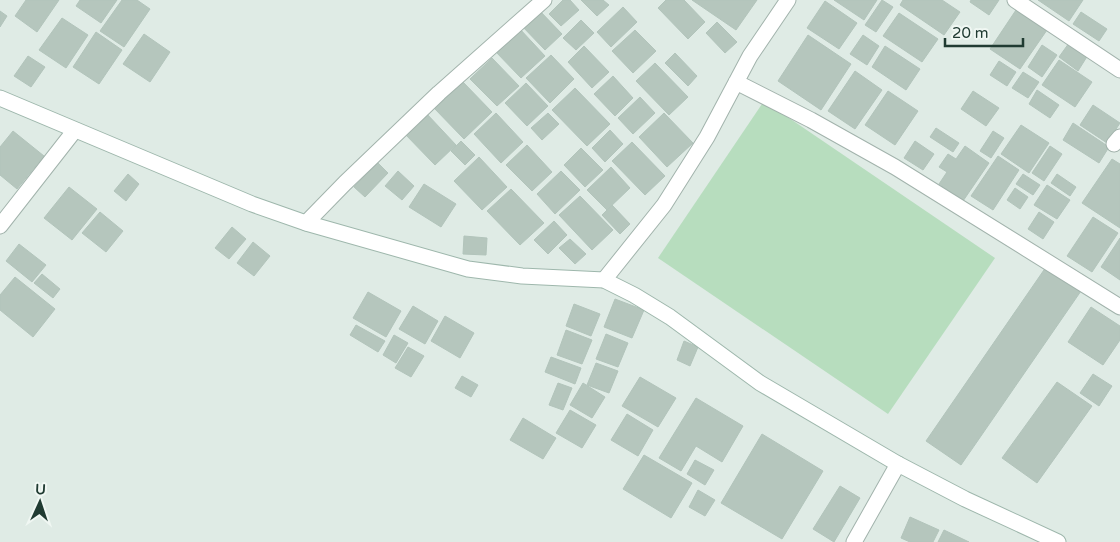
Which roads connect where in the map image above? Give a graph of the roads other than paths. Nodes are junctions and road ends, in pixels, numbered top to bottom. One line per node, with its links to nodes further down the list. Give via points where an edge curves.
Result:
1 (544, 0): 8 (street, via 439,93)
2 (788, 0): 5 (street)
3 (1015, 0): 4 (street)
4 (1120, 70)
5 (736, 82): 10 (street, via 707,137 664,205); 11 (street, via 895,167)
6 (0, 98): 7 (street)
7 (75, 130): 8 (street, via 252,204); 9 (street)
8 (306, 223): 10 (street, via 468,269 522,276)
9 (0, 226)
10 (604, 280): 12 (street, via 670,317 760,383)
11 (1120, 307)
12 (898, 464): 13 (street); 14 (street)
13 (854, 542)
14 (1058, 542)

